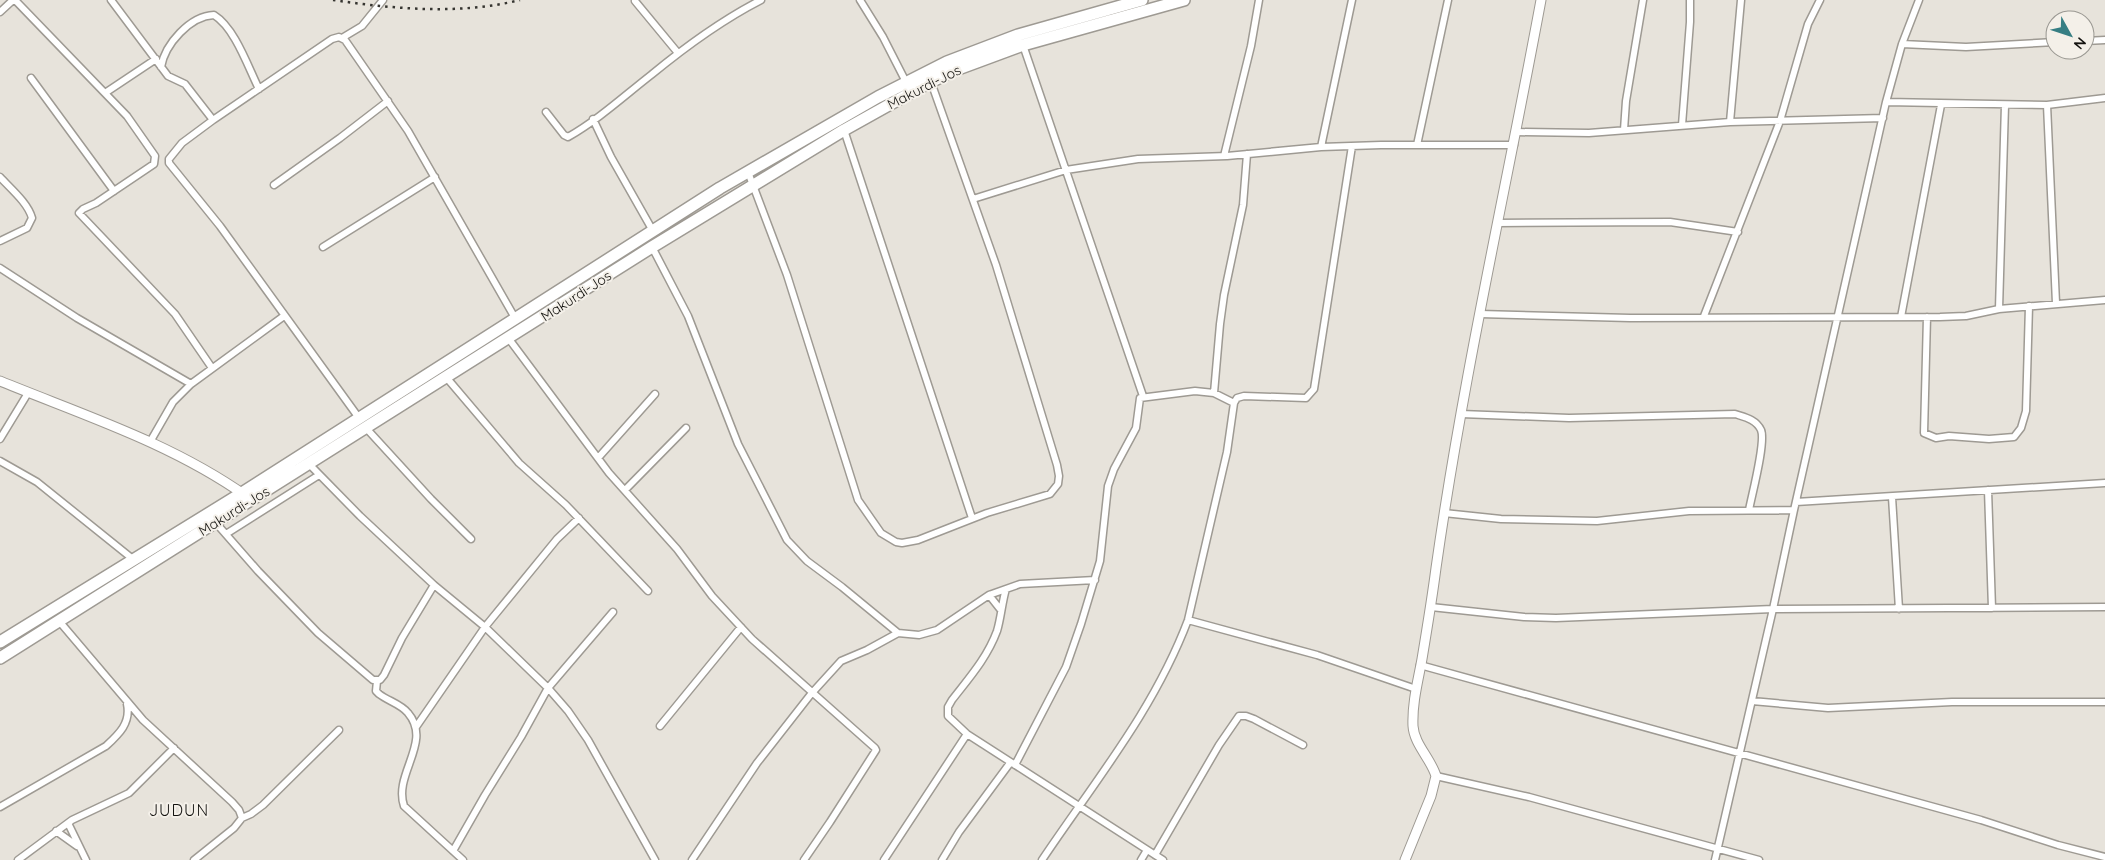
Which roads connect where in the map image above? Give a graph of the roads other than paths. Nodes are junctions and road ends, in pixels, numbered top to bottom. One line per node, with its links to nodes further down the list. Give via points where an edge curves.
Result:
1 (14, 0): 18 (street); 29 (street)
2 (111, 0): 24 (street)
3 (383, 0): 19 (street, via 362,26)
4 (761, 0): 23 (street)
5 (860, 0): 26 (street)
6 (1142, 0): 26 (highway, Makurdi-Jos, via 1018,35 947,62)
7 (1184, 0): 22 (highway, Makurdi-Jos)
8 (1259, 0): 51 (street)
9 (1352, 0): 49 (street)
10 (1448, 0): 46 (street)
11 (1541, 0): 45 (street)
12 (1643, 0): 44 (street)
13 (1690, 0): 42 (street)
14 (1741, 0): 41 (street)
15 (1820, 0): 40 (street, via 1808,24)
16 (1918, 0): 21 (street)
17 (635, 1): 23 (street)
18 (0, 12)
19 (342, 38): 28 (street, via 332,39); 31 (street)
20 (2045, 43): 21 (street, via 1966,47)
21 (1902, 44): 32 (street)
22 (1023, 45): 27 (highway, Makurdi-Jos, via 958,68); 52 (street)
23 (678, 53): 38 (street)
24 (159, 61): 28 (street, via 176,37 201,18 214,16 222,20 231,32); 29 (street); 39 (street, via 168,76 189,88)
25 (31, 78): 58 (street)
26 (906, 82): 53 (highway, Makurdi-Jos)
27 (931, 82): 43 (highway, Makurdi-Jos); 59 (street)
28 (259, 89): 39 (street)
29 (105, 93): 58 (street, via 144,138 156,161)
30 (2105, 98): 34 (street)
31 (388, 101): 55 (street); 56 (street)
32 (1886, 102): 33 (street); 37 (street)
33 (1941, 105): 35 (street); 75 (street)
34 (2047, 105): 35 (street); 68 (street)
35 (2005, 106): 70 (street)
36 (546, 112): 38 (street, via 566,136)
37 (1883, 118): 40 (street); 74 (street)
38 (593, 119): 61 (street)
39 (212, 120): 72 (street, via 182,143 169,163 220,226)
40 (1780, 120): 41 (street); 62 (street)
41 (1730, 122): 42 (street)
42 (1682, 125): 44 (street)
43 (844, 130): 57 (highway, Makurdi-Jos); 110 (street)
44 (1624, 130): 45 (street)
45 (1516, 132): 47 (street)
46 (1417, 145): 47 (street); 48 (street)
47 (1514, 145): 60 (street)
48 (1352, 146): 49 (street); 87 (street, via 1314,389 1306,398 1244,396)
49 (1321, 147): 50 (street)
50 (1247, 154): 51 (street); 84 (street, via 1243,205 1221,314)
51 (1224, 156): 52 (street, via 1138,159)
52 (1066, 170): 59 (street); 86 (street)
53 (748, 172): 57 (street); 61 (highway, Makurdi-Jos)
54 (0, 177): 63 (street, via 32,218 27,228)
55 (435, 177): 64 (street); 77 (street)
56 (274, 185)
57 (754, 185): 65 (highway, Makurdi-Jos); 110 (street, via 787,275 858,500 881,533 902,543 918,540)
58 (114, 191): 79 (street, via 80,214 175,314)
59 (973, 199): 110 (street, via 999,274 1059,476 1058,484 1050,494)
60 (1497, 223): 62 (street, via 1670,222); 71 (street)
61 (653, 231): 77 (highway, Makurdi-Jos)
62 (1738, 232): 73 (street)
63 (0, 241)
64 (323, 247)
65 (652, 248): 78 (highway, Makurdi-Jos); 131 (street, via 688,316 738,444 787,540 807,561)
66 (0, 268): 82 (street, via 77,318)
67 (2105, 300): 68 (street)
68 (2056, 303): 69 (street)
69 (2029, 306): 70 (street); 76 (street, via 2026,411 2021,428 2014,437 1936,438 1924,433)
70 (1999, 309): 76 (street, via 1966,316)
71 (1480, 314): 73 (street, via 1630,318); 88 (street)
72 (284, 316): 79 (street); 89 (street)
73 (1704, 316): 74 (street)
74 (1838, 316): 75 (street); 104 (street)
75 (1901, 317): 76 (street)
76 (1927, 317)
77 (515, 318): 89 (highway, Makurdi-Jos)
78 (509, 339): 80 (highway, Makurdi-Jos); 94 (street)
79 (212, 368): 82 (street)
80 (446, 378): 90 (highway, Makurdi-Jos); 109 (street, via 519,463)
81 (0, 381): 83 (street)
82 (191, 384): 93 (street, via 173,402)
83 (28, 393): 92 (street); 93 (street)
84 (1214, 393): 86 (street, via 1195,391); 87 (street)
85 (655, 394): 94 (street)
86 (1143, 396): 115 (street, via 1138,402 1136,428 1108,486)
87 (1234, 403): 127 (street, via 1227,452)
88 (1461, 414): 106 (street, via 1569,418 1735,414 1749,418 1757,424 1762,439); 108 (street)
89 (359, 418): 101 (highway, Makurdi-Jos)
90 (366, 428): 96 (highway, Makurdi-Jos); 113 (street)
91 (686, 428): 99 (street)
92 (0, 439)
93 (150, 442): 101 (street)
94 (598, 458): 99 (street)
95 (0, 461): 114 (street, via 37,482)
96 (308, 464): 97 (street); 103 (highway, Makurdi-Jos)
97 (319, 476): 105 (street); 116 (street)
98 (2105, 483): 100 (street)
99 (624, 490): 130 (street)
100 (1988, 490): 102 (street); 122 (street)
101 (242, 493): 103 (street); 114 (highway, Makurdi-Jos)
102 (1892, 497): 104 (street); 124 (street)
103 (252, 500): 105 (street); 111 (highway, Makurdi-Jos)
104 (1796, 502): 107 (street)
105 (264, 508): 112 (street)
106 (1749, 510): 107 (street); 108 (street, via 1689,511 1596,521 1501,519)
107 (1794, 510): 125 (street)
108 (1444, 513): 120 (street)
109 (579, 518): 118 (street); 129 (street, via 557,539)
110 (972, 518)
111 (216, 523): 112 (street); 128 (highway, Makurdi-Jos)
112 (226, 534): 135 (street, via 318,633)
113 (471, 539)
114 (134, 560): 132 (highway, Makurdi-Jos)
115 (1095, 580): 117 (street, via 1030,583); 149 (street, via 1066,667)
116 (434, 585): 129 (street); 135 (street, via 384,675)
117 (1006, 588): 119 (street); 123 (street)
118 (648, 591)
119 (989, 595): 123 (street); 131 (street, via 937,630 919,635)
120 (1431, 607): 125 (street, via 1556,618); 134 (street)
121 (2105, 607): 122 (street)
122 (1992, 608): 124 (street)
123 (1000, 609): 145 (street, via 997,630 983,660 948,707 951,721)
124 (1899, 609): 125 (street)
125 (1773, 610): 139 (street)
126 (613, 612): 136 (street)
127 (1188, 620): 137 (street, via 1317,655); 151 (street, via 1149,704)
128 (59, 621): 133 (highway, Makurdi-Jos); 140 (street)
129 (485, 627): 136 (street); 143 (street)
130 (741, 627): 138 (street); 142 (street)
131 (898, 633): 138 (street, via 841,662)
132 (0, 642)
133 (0, 658)
134 (1420, 666): 137 (street); 148 (street)
135 (377, 681): 143 (street, via 376,691 408,712)
136 (548, 688): 159 (street); 166 (street, via 588,740)
137 (1416, 689): 150 (street, via 1413,728)
138 (811, 694): 167 (street, via 758,763); 168 (street, via 873,744 876,750)
139 (1752, 701): 141 (street, via 1828,708 1952,702); 148 (street)
140 (127, 702): 147 (street); 152 (street, via 127,722 106,746)
141 (2105, 702)
142 (660, 726)
143 (416, 727): 159 (street, via 418,737 403,781 404,806)
144 (339, 730): 153 (street, via 263,805)
145 (967, 734): 149 (street); 169 (street)
146 (1303, 745): 160 (street, via 1254,719 1239,716)
147 (174, 748): 153 (street, via 232,802); 154 (street, via 129,793)
148 (1740, 753): 158 (street); 161 (street)
149 (1012, 764): 151 (street); 170 (street, via 959,832)
150 (1436, 776): 158 (street); 174 (street)
151 (1078, 806): 157 (street); 171 (street)
152 (0, 807)
153 (242, 818): 162 (street)
154 (68, 823): 155 (street); 156 (street)
155 (56, 831): 156 (street); 163 (street)
156 (78, 847): 164 (street)
157 (1147, 850): 160 (street); 172 (street)
158 (1718, 850): 175 (street); 176 (street)
159 (453, 851): 165 (street)
160 (1155, 855): 173 (street)
161 (2105, 857)
162 (197, 859)
163 (18, 860)
164 (86, 860)
165 (463, 860)
166 (654, 860)
167 (692, 860)
168 (804, 860)
169 (884, 860)
170 (942, 860)
171 (1042, 860)
172 (1141, 860)
173 (1163, 860)
174 (1405, 860)
175 (1715, 860)
176 (1759, 860)

